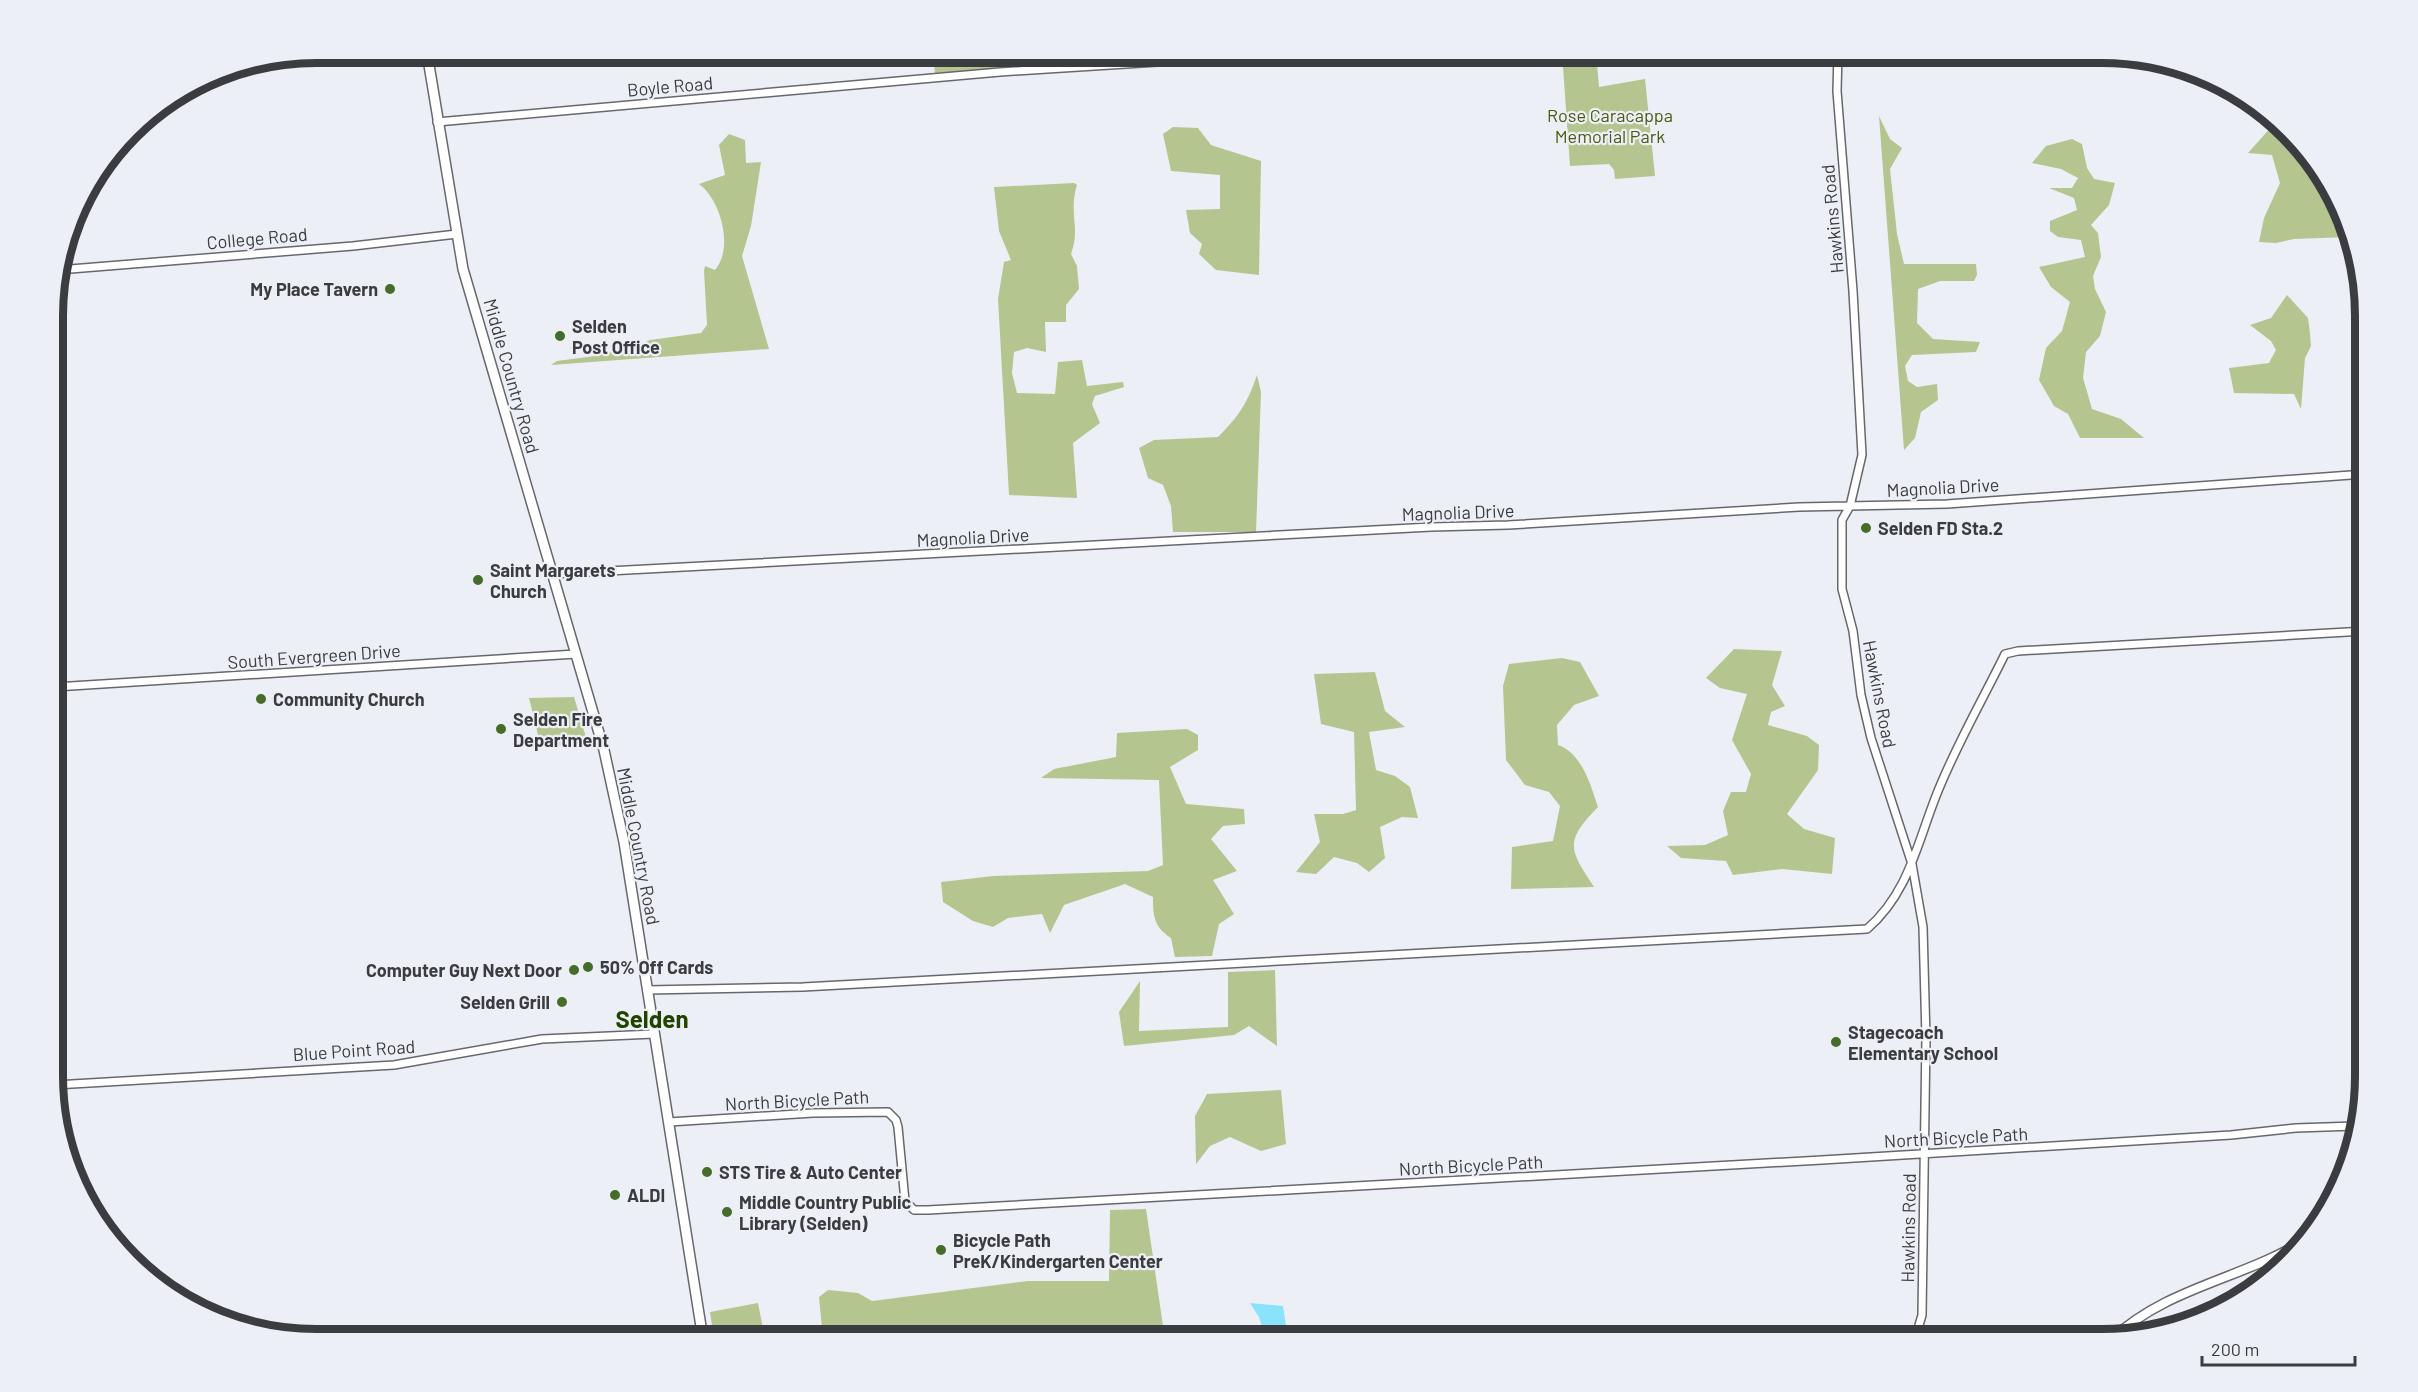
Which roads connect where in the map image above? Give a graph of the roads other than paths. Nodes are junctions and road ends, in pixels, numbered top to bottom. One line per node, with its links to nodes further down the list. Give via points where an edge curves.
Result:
1 (429, 63): 4 (main road, Middle Country Road)
2 (1135, 63): 4 (street, Boyle Road)
3 (1838, 63): 8 (street, Hawkins Road, via 1862,455)
4 (437, 122): 5 (main road, Middle Country Road)
5 (457, 234): 6 (street, College Road); 11 (main road, Middle Country Road, via 464,271)
6 (68, 269)
7 (2355, 475): 10 (street, Magnolia Drive, via 1947,504)
8 (1854, 488): 9 (street, Hawkins Road); 10 (street)
9 (1850, 506): 10 (street, Magnolia Drive); 11 (street, Magnolia Drive); 15 (street, Hawkins Road, via 1842,520 1842,589 1871,738)
10 (1868, 506)
11 (552, 574): 13 (main road, Middle Country Road)
12 (2355, 632): 15 (street, via 2005,654 1937,794)
13 (576, 654): 14 (street, South Evergreen Drive); 16 (main road, Middle Country Road, via 604,750 624,842)
14 (63, 686)
15 (1912, 864): 16 (street, via 1893,902 1867,929 803,987); 21 (street, Hawkins Road, via 1924,934)
16 (647, 990): 17 (main road, Middle Country Road)
17 (654, 1034): 18 (street, Blue Point Road, via 542,1039 394,1065); 19 (main road, Middle Country Road)
18 (64, 1084)
19 (669, 1122): 21 (street, North Bicycle Path, via 888,1112 898,1126 905,1201 914,1210); 24 (main road, Middle Country Road)
20 (2350, 1126): 21 (street, North Bicycle Path)
21 (1924, 1153): 25 (street, Hawkins Road, via 1922,1315)
22 (2286, 1249): 23 (main road, via 2166,1301)
23 (2123, 1328)
24 (702, 1329)
25 (1918, 1329)

